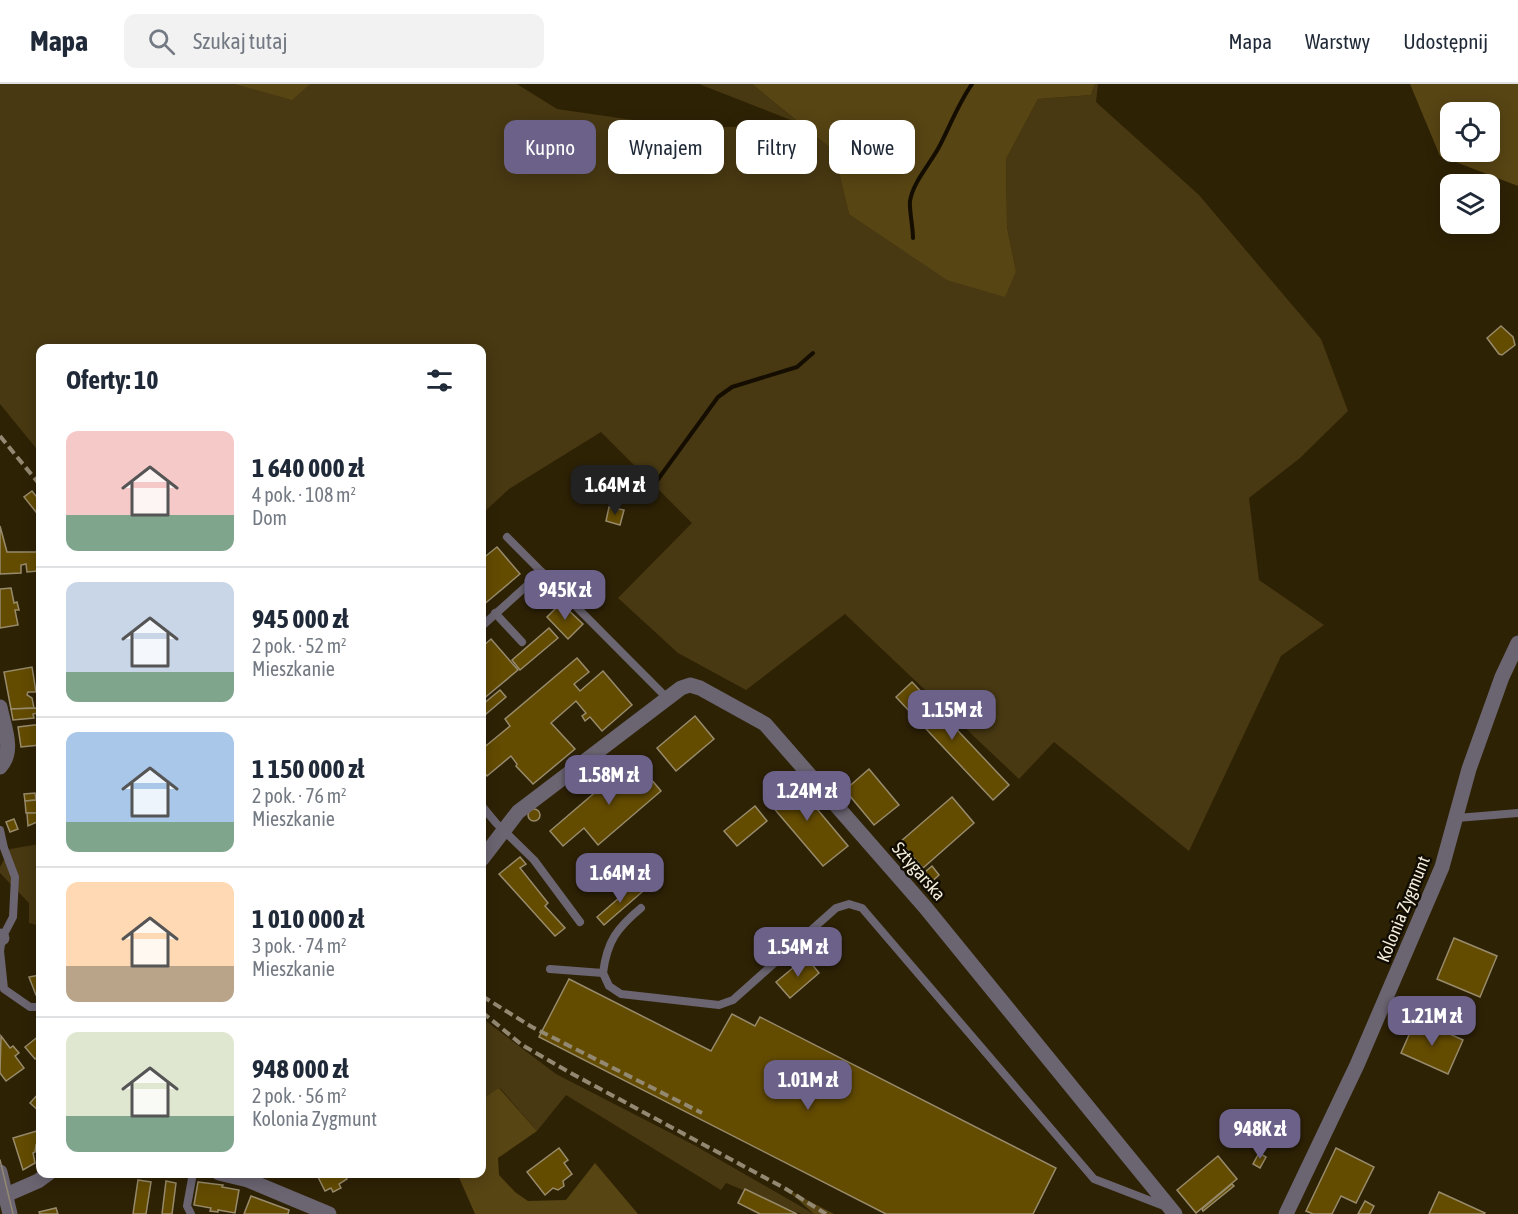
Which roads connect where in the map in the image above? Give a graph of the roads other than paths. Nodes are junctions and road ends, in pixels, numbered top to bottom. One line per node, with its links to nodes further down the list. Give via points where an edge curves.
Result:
1 (507, 537): 2 (lane)
2 (543, 572): 3 (lane); 7 (lane)
3 (495, 613): 4 (lane); 5 (lane)
4 (486, 622)
5 (522, 642)
6 (1518, 642): 12 (street, Kolonia Zygmunt, via 1469,769)
7 (667, 698): 14 (street, Sztygarska, via 518,812); 28 (street, Sztygarska, via 690,685 765,724 925,907)
8 (0, 707): 9 (street, via 9,750)
9 (0, 767)
10 (486, 810): 14 (lane)
11 (1518, 813): 12 (lane)
12 (1457, 818): 32 (street, Kolonia Zygmunt, via 1409,948)
13 (0, 830): 18 (lane, via 15,877 13,917)
14 (505, 831): 15 (street, Sztygarska); 17 (lane, via 534,860)
15 (486, 854)
16 (641, 908): 20 (lane, via 620,926 605,956)
17 (580, 922)
18 (1, 937): 21 (lane)
19 (550, 969): 20 (lane)
20 (603, 973): 28 (lane, via 609,986 621,994 720,1005 733,1000 836,908 849,904 862,908 1094,1179)
21 (2, 988): 22 (lane)
22 (36, 1007)
23 (0, 1172): 27 (street)
24 (42, 1178): 27 (street)
25 (192, 1178): 30 (lane, via 187,1206)
26 (238, 1178): 31 (street)
27 (6, 1195): 29 (street)
28 (1172, 1211)
29 (10, 1214)
30 (191, 1214)
31 (329, 1214)
32 (1286, 1214)

